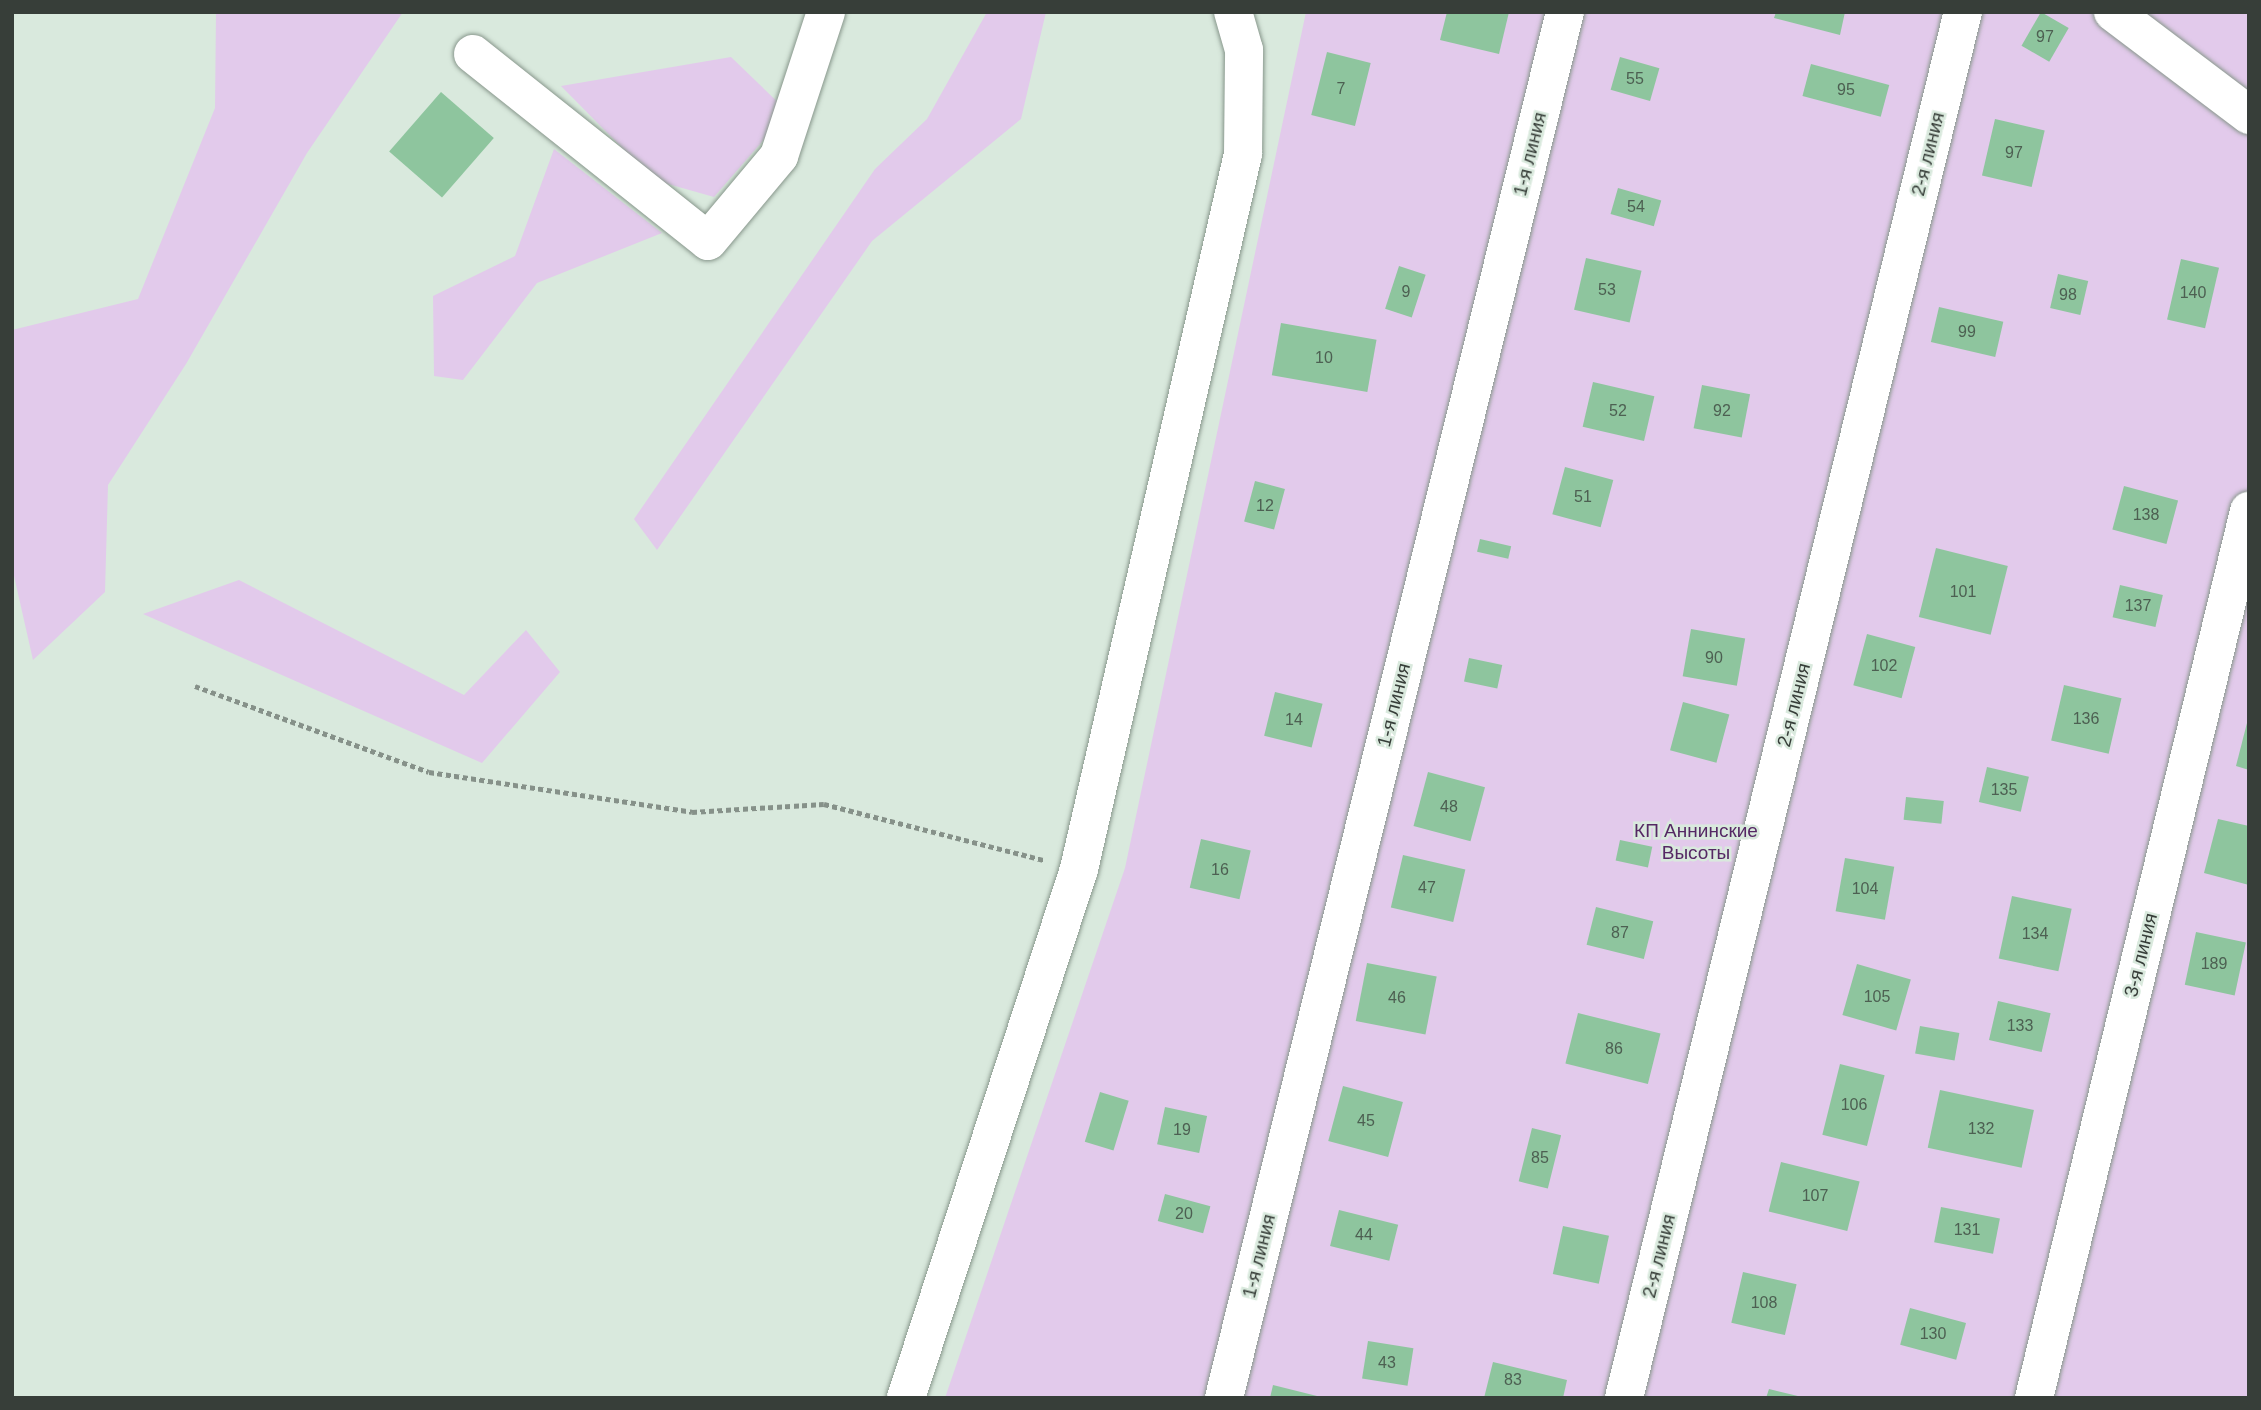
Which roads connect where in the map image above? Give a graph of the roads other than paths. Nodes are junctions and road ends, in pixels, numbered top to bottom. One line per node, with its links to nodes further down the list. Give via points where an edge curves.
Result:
1 (826, 12): 8 (street, via 779,156 708,242)
2 (1233, 12): 7 (street)
3 (1254, 12): 7 (street)
4 (1564, 12): 12 (street, 1-я линия)
5 (1963, 12): 13 (street, 2-я линия)
6 (2113, 12): 9 (street)
7 (1244, 50): 11 (street, via 1243,153 1079,869)
8 (474, 54)
9 (2249, 115)
10 (2249, 511): 14 (street, 3-я линия)
11 (906, 1398)
12 (1224, 1398)
13 (1625, 1398)
14 (2034, 1398)

